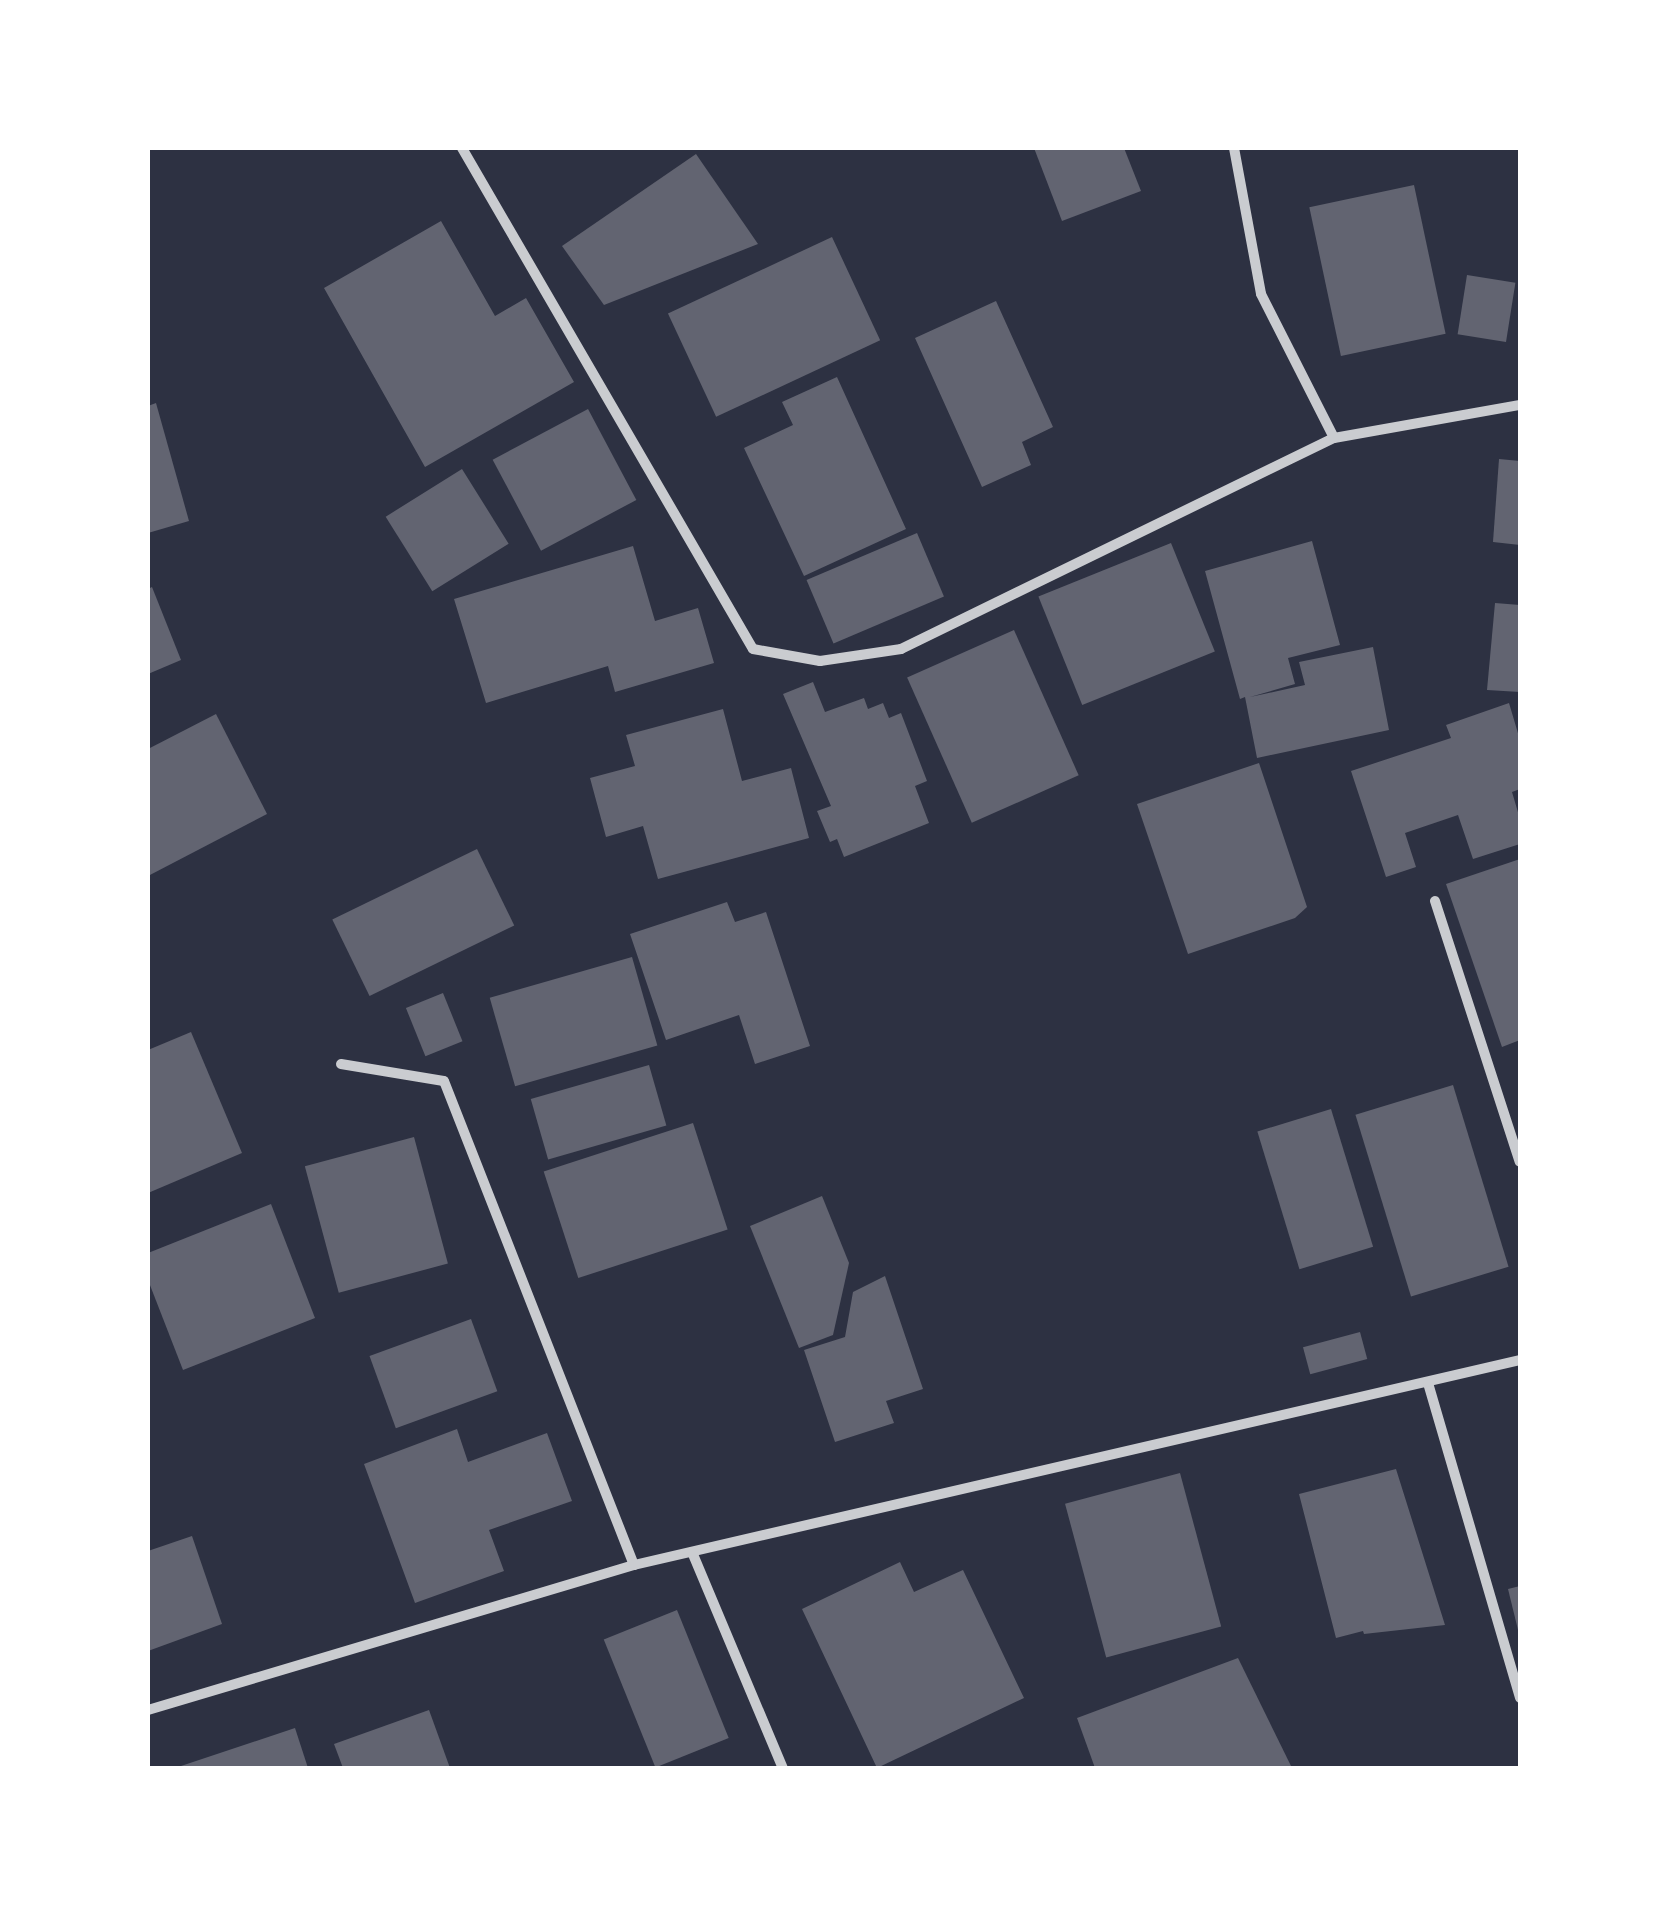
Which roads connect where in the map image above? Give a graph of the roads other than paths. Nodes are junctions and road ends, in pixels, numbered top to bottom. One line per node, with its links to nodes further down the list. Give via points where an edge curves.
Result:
1 (462, 148): 4 (street, via 753,649 820,660 900,649)
2 (1234, 148): 4 (street, via 1262,294)
3 (1520, 405): 4 (street)
4 (1334, 438)
5 (1435, 902): 7 (street)
6 (341, 1064): 11 (street, via 444,1081)
7 (1520, 1162)
8 (1520, 1360): 9 (street)
9 (1428, 1383): 10 (street); 12 (street)
10 (692, 1552): 11 (street); 14 (street)
11 (634, 1565): 13 (street)
12 (1520, 1698)
13 (148, 1710)
14 (783, 1768)

